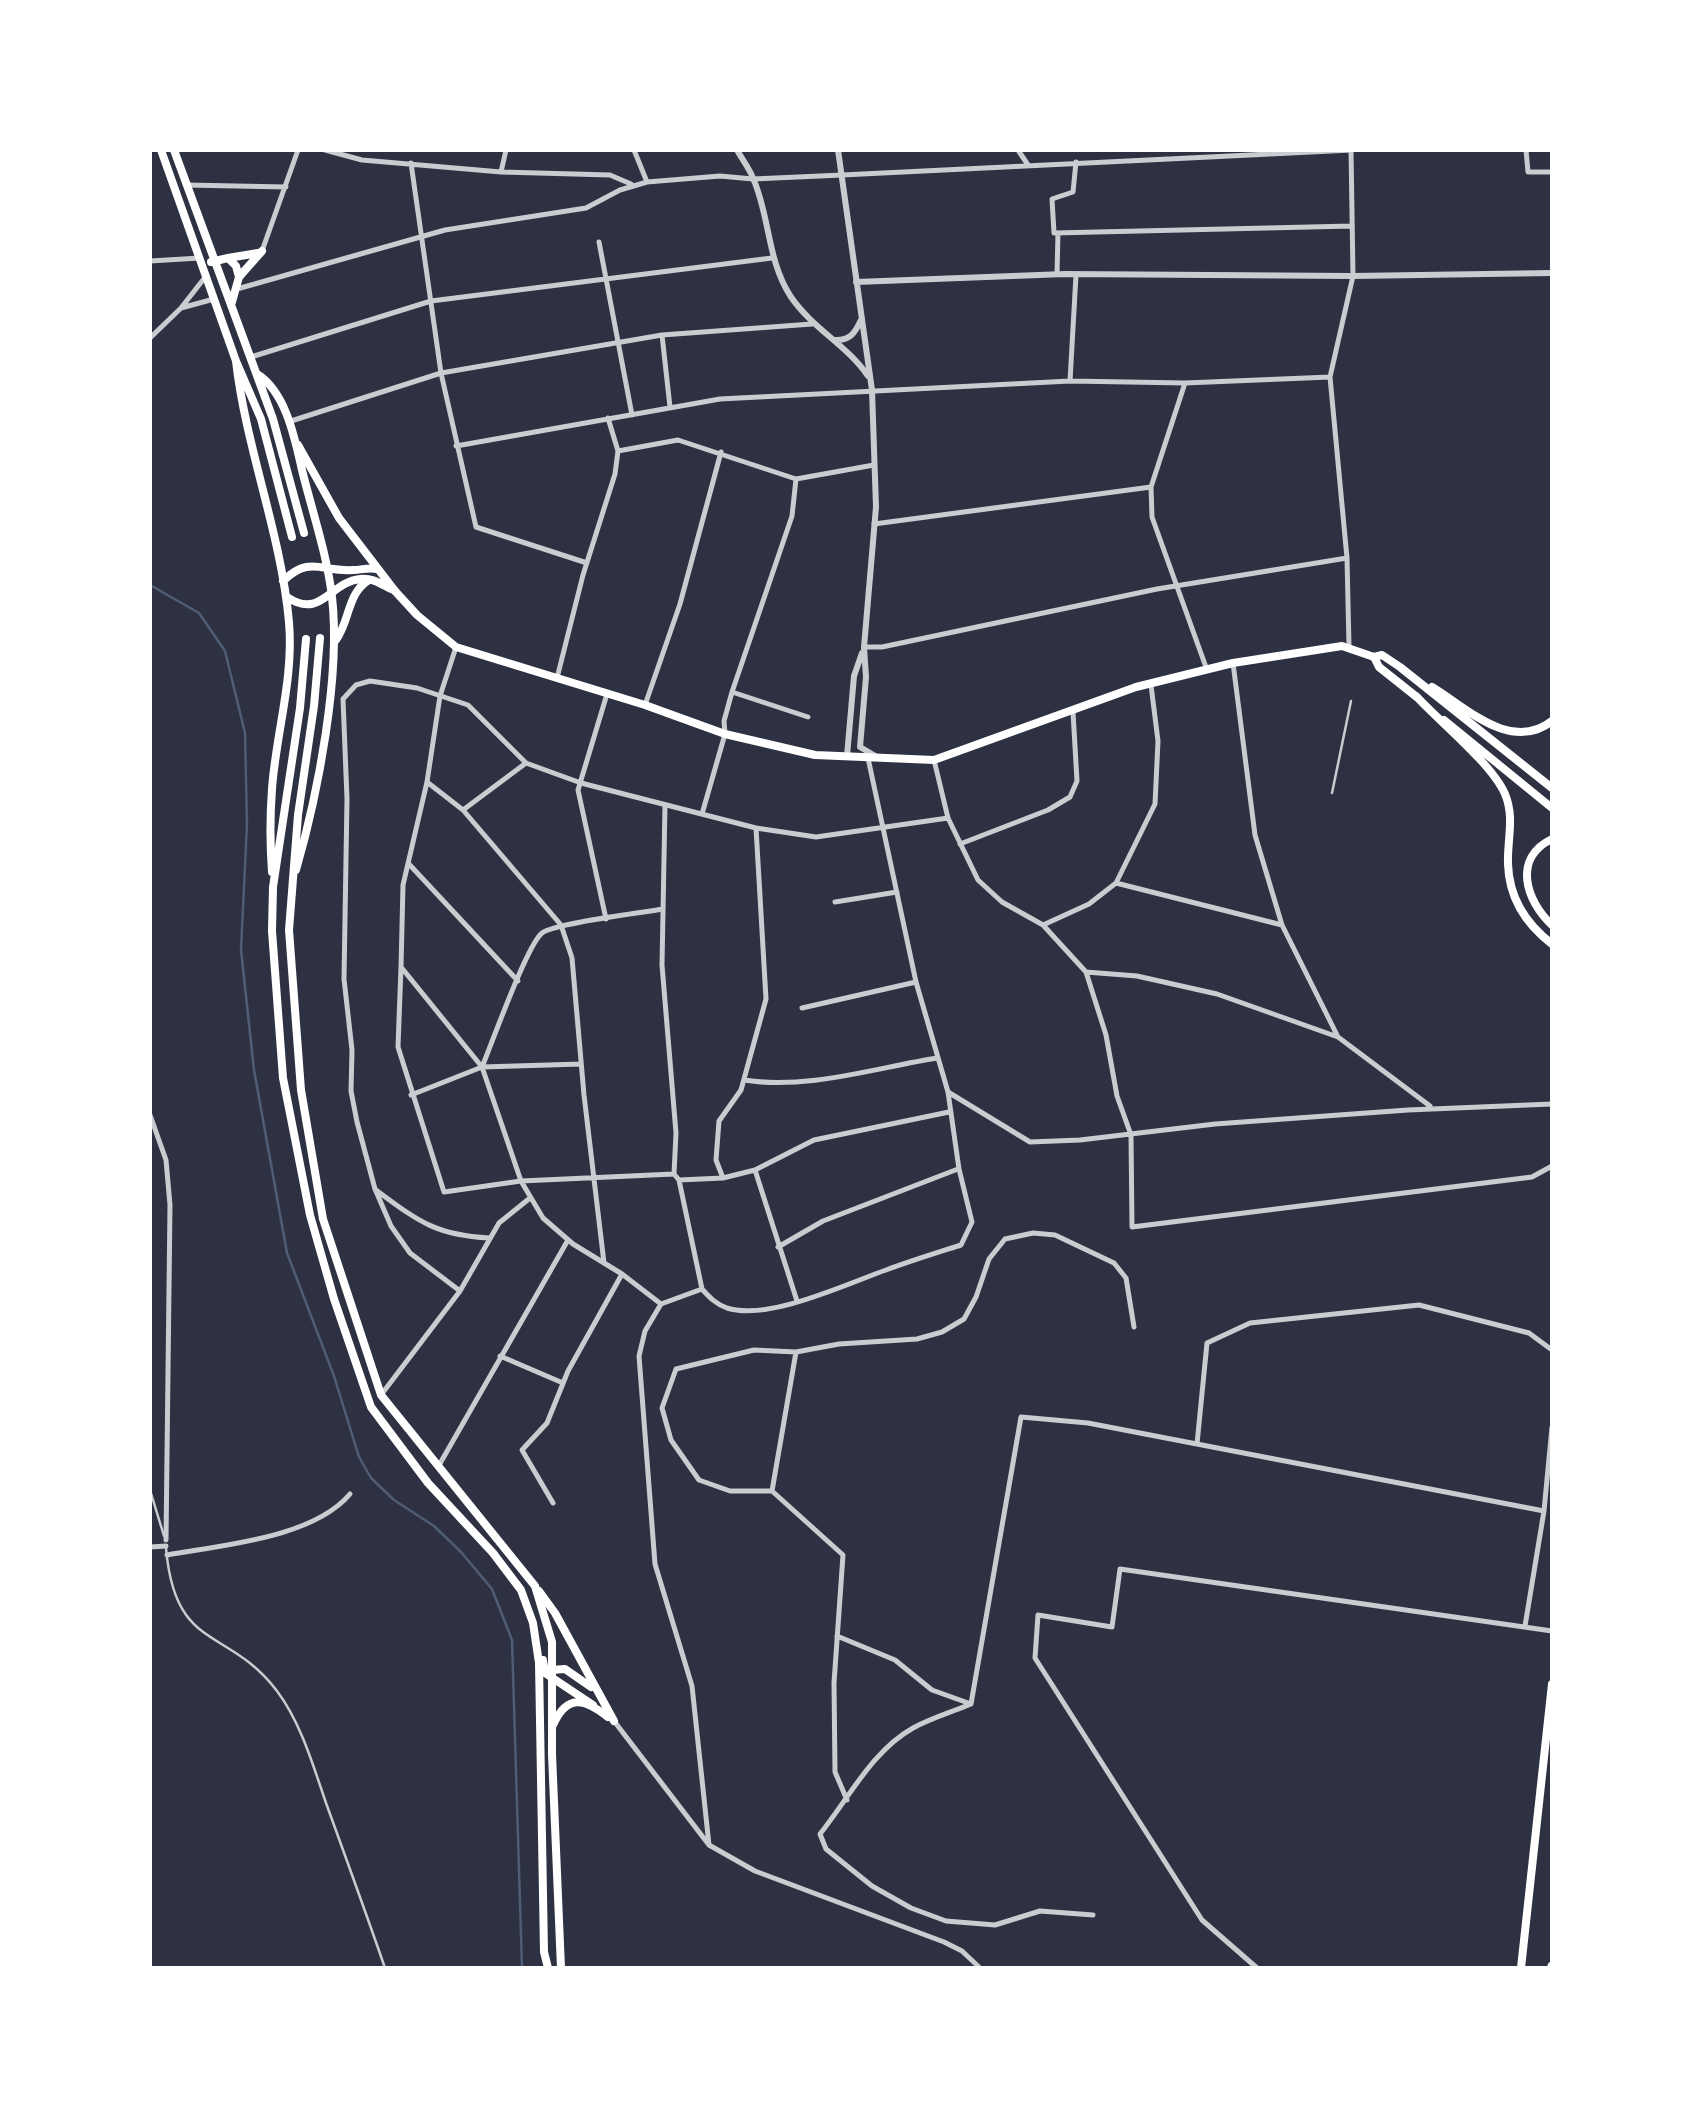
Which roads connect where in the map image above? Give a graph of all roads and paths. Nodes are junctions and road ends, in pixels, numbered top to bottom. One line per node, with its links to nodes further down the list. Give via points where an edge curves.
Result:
1 (161, 150): 30 (main road)
2 (174, 150): 22 (main road)
3 (298, 150): 24 (street)
4 (324, 150): 15 (street)
5 (506, 150): 17 (street)
6 (634, 150): 21 (street)
7 (738, 150): 20 (street)
8 (838, 150): 19 (street)
9 (1018, 150): 16 (street)
10 (1313, 150): 11 (street); 13 (street)
11 (1352, 150): 25 (street)
12 (1526, 150): 18 (street, via 1528,172)
13 (1234, 153): 14 (street)
14 (1076, 162): 16 (street); 26 (street, via 1073,192 1052,199)
15 (411, 163): 17 (street); 27 (street)
16 (1028, 165): 19 (street)
17 (501, 172): 23 (street, via 610,175)
18 (1552, 172)
19 (842, 175): 20 (street); 42 (street)
20 (754, 179): 21 (street); 32 (street)
21 (646, 182): 23 (street)
22 (186, 184): 24 (street); 33 (main road)
23 (634, 186): 27 (street, via 586,208)
24 (286, 187): 29 (street)
25 (1352, 226): 26 (street); 39 (street)
26 (1058, 233): 36 (street)
27 (422, 236): 43 (street); 45 (street)
28 (599, 242): 41 (street)
29 (262, 251): 31 (main road); 40 (main road)
30 (200, 258): 34 (street); 38 (main road)
31 (228, 258): 33 (main road); 40 (main road)
32 (772, 258): 41 (street); 49 (street)
33 (214, 260): 38 (main road); 46 (main road)
34 (150, 261)
35 (1552, 273): 39 (street)
36 (1057, 274): 37 (street); 42 (street)
37 (1076, 275): 39 (street); 60 (street)
38 (206, 276): 44 (main road); 47 (street)
39 (1353, 276): 58 (street)
40 (239, 277): 43 (main road)
41 (606, 278): 45 (street); 53 (street)
42 (856, 282): 48 (street)
43 (234, 290): 46 (main road)
44 (214, 299): 47 (street); 55 (main road)
45 (431, 301): 54 (street); 56 (street)
46 (231, 305): 54 (main road)
47 (181, 308): 51 (street)
48 (861, 320): 52 (street, via 855,334); 59 (street)
49 (812, 324): 50 (street); 52 (street)
50 (662, 335): 53 (street); 63 (street)
51 (150, 338)
52 (833, 340): 59 (street)
53 (618, 343): 56 (street); 64 (street)
54 (249, 358): 57 (main road)
55 (236, 361): 76 (main road, via 261,418); 82 (main road)
56 (441, 372): 66 (street); 68 (street)
57 (257, 374): 66 (main road, via 273,389); 75 (main road)
58 (1330, 376): 61 (street); 77 (street)
59 (868, 377): 62 (street)
60 (1070, 381): 61 (street); 62 (street)
61 (1185, 384): 73 (street)
62 (872, 390): 63 (street); 71 (street)
63 (670, 407): 64 (street)
64 (632, 415): 65 (street)
65 (608, 418): 68 (street); 69 (street)
66 (288, 422): 67 (main road)
67 (295, 440): 79 (main road); 80 (main road, via 338,518)
68 (456, 446): 78 (street, via 476,527)
69 (618, 451): 70 (street, via 672,440); 78 (street)
70 (721, 452): 72 (street); 104 (street)
71 (874, 465): 72 (street); 74 (street)
72 (796, 479): 99 (street, via 792,516)
73 (1151, 487): 74 (street); 83 (street, via 1152,517)
74 (874, 524): 92 (street)
75 (304, 533)
76 (292, 537)
77 (1347, 558): 83 (street); 91 (street)
78 (586, 563): 97 (street)
79 (326, 567): 80 (main road); 82 (main road, via 303,567); 85 (main road)
80 (382, 571): 84 (main road)
81 (371, 579): 84 (main road); 85 (main road, via 348,582); 89 (main road, via 356,591)
82 (283, 581): 86 (main road)
83 (1178, 585): 92 (street); 96 (street)
84 (395, 590): 90 (main road)
85 (332, 594): 86 (main road, via 306,605); 89 (main road)
86 (285, 596): 128 (main road, via 289,650 272,787)
87 (320, 638): 129 (main road)
88 (306, 640): 128 (main road)
89 (336, 640): 129 (main road, via 318,770)
90 (456, 646): 97 (main road); 101 (street)
91 (1349, 646): 93 (main road); 94 (main road)
92 (864, 648): 109 (street, via 854,676); 110 (street, via 860,746)
93 (1374, 658): 95 (main road, via 1382,655); 102 (main road)
94 (1234, 663): 96 (main road); 136 (street, via 1256,834)
95 (1400, 667): 107 (main road, via 1505,732 1527,732); 115 (main road)
96 (1207, 670): 98 (main road)
97 (557, 678): 100 (main road)
98 (1150, 683): 105 (main road); 127 (street, via 1158,741 1155,804)
99 (732, 692): 106 (street); 108 (street)
100 (606, 694): 104 (main road); 114 (street)
101 (440, 696): 112 (street, via 468,705); 113 (street); 164 (street, via 370,681 343,699 351,1091)
102 (1416, 696): 118 (main road); 138 (main road, via 1503,789 1515,902)
103 (1351, 701): 116 (lane)
104 (645, 705): 108 (main road)
105 (1072, 708): 111 (main road); 125 (street, via 1077,781 1070,797)
106 (808, 717)
107 (1552, 721)
108 (725, 734): 109 (main road); 120 (street)
109 (848, 756): 110 (main road)
110 (873, 758): 111 (main road); 122 (street)
111 (934, 760): 121 (street)
112 (526, 762): 114 (street); 119 (street)
113 (427, 782): 119 (street); 126 (street)
114 (582, 783): 117 (street); 133 (street, via 578,790)
115 (1552, 788)
116 (1332, 793)
117 (665, 805): 120 (street); 132 (street)
118 (1552, 808)
119 (463, 810): 135 (street)
120 (702, 814): 123 (street)
121 (948, 818): 122 (street); 125 (street)
122 (882, 826): 123 (street, via 816,837); 130 (street)
123 (756, 828): 148 (street, via 766,999)
124 (1552, 840): 137 (main road, via 1540,845 1526,873 1534,904)
125 (960, 844): 134 (street, via 978,880)
126 (408, 863): 139 (street); 141 (street)
127 (1116, 883): 134 (street, via 1089,904); 136 (street)
128 (273, 887): 193 (main road, via 283,1078 310,1216 355,1365 372,1408 398,1446)
129 (291, 889): 180 (main road, via 295,1034 320,1204)
130 (898, 892): 131 (street); 142 (street)
131 (835, 902)
132 (663, 909): 133 (street); 159 (street)
133 (606, 920): 135 (street)
134 (1043, 924): 140 (street)
135 (561, 925): 141 (street, via 541,934); 146 (street, via 572,958)
136 (1282, 925): 144 (street)
137 (1552, 926)
138 (1552, 944)
139 (401, 967): 147 (street); 150 (street, via 398,1047)
140 (1086, 972): 144 (street, via 1217,994); 155 (street)
141 (518, 981): 147 (street)
142 (916, 982): 143 (street); 145 (street)
143 (802, 1008)
144 (1338, 1038): 152 (street)
145 (937, 1058): 148 (street, via 800,1081); 149 (street)
146 (581, 1064): 147 (street); 160 (street)
147 (482, 1068): 150 (street); 163 (street)
148 (744, 1080): 161 (street, via 719,1121 716,1160)
149 (948, 1092): 153 (street); 155 (street, via 1030,1142)
150 (411, 1095): 163 (street, via 444,1192)
151 (1552, 1104): 152 (street)
152 (1432, 1108): 155 (street)
153 (949, 1112): 157 (street); 158 (street, via 814,1140)
154 (150, 1114): 189 (street, via 166,1160 170,1205)
155 (1131, 1135): 156 (street, via 1132,1227 1532,1176)
156 (1552, 1166)
157 (959, 1168): 168 (street, via 823,1221); 173 (street, via 972,1222 961,1245)
158 (755, 1170): 161 (street); 168 (street)
159 (674, 1174): 160 (street); 162 (street)
160 (595, 1178): 163 (street); 169 (street)
161 (722, 1178): 162 (street)
162 (679, 1180): 171 (street)
163 (521, 1181): 165 (street)
164 (375, 1190): 166 (street, via 424,1226); 172 (street, via 410,1253)
165 (530, 1198): 166 (street); 167 (street)
166 (490, 1238): 172 (street)
167 (568, 1240): 169 (street); 178 (street)
168 (778, 1247): 173 (street)
169 (604, 1263): 170 (street)
170 (622, 1274): 174 (street); 179 (street)
171 (702, 1289): 173 (street, via 730,1309); 174 (street)
172 (460, 1291): 180 (street)
173 (796, 1301)
174 (661, 1304): 206 (street, via 639,1356 655,1564 692,1686)
175 (1134, 1327): 177 (street, via 1126,1278 1114,1263 1055,1234 1032,1233 1005,1239 989,1259 964,1319 942,1332)
176 (1552, 1350): 182 (street, via 1529,1334 1420,1305 1250,1323 1207,1342)
177 (796, 1352): 185 (street); 185 (street, via 754,1350 676,1369 662,1408 671,1440 699,1480 730,1491)
178 (500, 1356): 179 (street); 183 (street)
179 (563, 1383): 187 (street, via 547,1423 522,1450)
180 (381, 1394): 183 (main road)
181 (1552, 1427): 188 (street)
182 (1196, 1444): 188 (street); 202 (street, via 1021,1417)
183 (438, 1468): 192 (main road)
184 (150, 1490): 189 (lane)
185 (772, 1491): 196 (street, via 843,1555)
186 (350, 1494): 191 (street, via 310,1523)
187 (553, 1503)
188 (1544, 1511): 194 (street)
189 (166, 1543): 190 (street); 191 (lane)
190 (150, 1546)
191 (167, 1555): 208 (lane, via 185,1615 264,1677 288,1708)
192 (535, 1586): 197 (main road, via 552,1642); 200 (main road)
193 (521, 1590): 197 (main road, via 538,1622); 198 (main road, via 533,1623)
194 (1526, 1626): 195 (street); 212 (street, via 1120,1568 1112,1627 1038,1615 1036,1658 1046,1675 1202,1920)
195 (1552, 1632)
196 (837, 1636): 202 (street, via 895,1660 932,1690); 205 (street, via 835,1772)
197 (550, 1674): 198 (main road); 200 (main road, via 564,1669); 201 (main road); 204 (main road)
198 (539, 1682): 209 (main road)
199 (1552, 1684): 213 (main road)
200 (598, 1694): 203 (main road)
201 (593, 1704): 203 (main road); 204 (main road, via 566,1705)
202 (972, 1704): 205 (street, via 912,1728 870,1765)
203 (614, 1721): 206 (street)
204 (551, 1729): 210 (main road)
205 (848, 1800): 207 (street, via 820,1834 826,1849 911,1908 946,1921 996,1925 1040,1911)
206 (709, 1846): 211 (street, via 756,1871 944,1942)
207 (1092, 1915)
208 (385, 1968)
209 (548, 1968)
210 (561, 1968)
211 (980, 1968)
212 (1257, 1968)
213 (1521, 1968)

